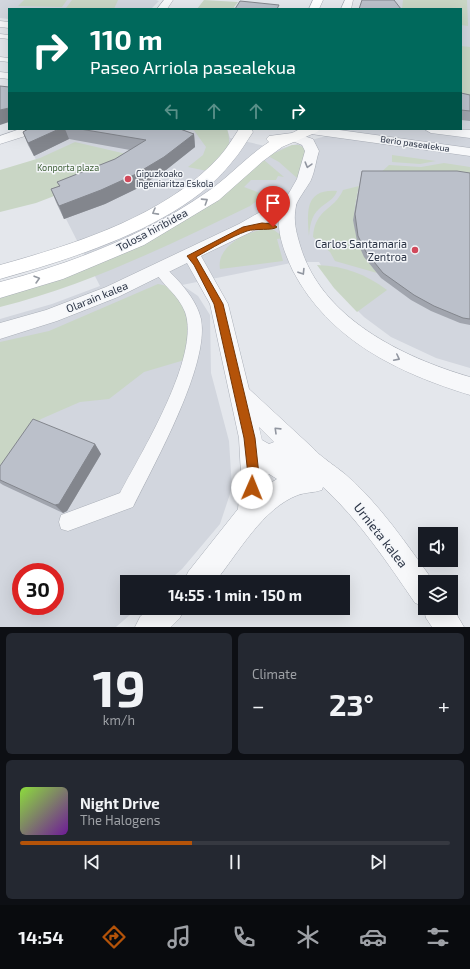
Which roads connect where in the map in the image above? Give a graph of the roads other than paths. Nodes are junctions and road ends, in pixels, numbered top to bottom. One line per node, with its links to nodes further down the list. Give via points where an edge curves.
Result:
1 (169, 0): 2 (street)
2 (163, 8)
3 (31, 130): 10 (street)
4 (310, 130): 9 (main road, Tolosa hiribidea)
5 (319, 130): 11 (street, Berio pasealekua)
6 (439, 130): 8 (street, Berio pasealekua)
7 (243, 131): 9 (main road, via 267,138); 17 (main road, Tolosa hiribidea, one-way to 17, via 237,148 223,164 197,187 166,206 96,242)
8 (470, 134)
9 (291, 138): 12 (street, one-way to 12, via 308,142 312,150 302,184); 18 (main road, Tolosa hiribidea, one-way to 9, via 54,274 151,233 214,195 264,151)
10 (0, 140)
11 (470, 152)
12 (288, 203): 13 (street, Olarain kalea); 14 (street, via 286,226)
13 (245, 228): 14 (street, via 273,227); 15 (street, Olarain kalea)
14 (289, 236): 20 (street, one-way to 20, via 301,272 329,309 349,329 379,349 426,372)
15 (191, 256): 16 (street, Olarain kalea); 21 (street, via 219,304)
16 (160, 270): 19 (street, Olarain kalea, via 57,313); 25 (street, via 187,301 194,320 194,341 188,367 126,500)
17 (0, 272)
18 (0, 290)
19 (0, 331)
20 (470, 386)
21 (240, 394): 22 (street); 23 (street, one-way to 21)
22 (259, 467): 23 (street, via 282,452); 24 (street)
23 (305, 468): 24 (street); 27 (street, Urnieta kalea, via 323,482 351,496 380,530)
24 (250, 513): 26 (street)
25 (68, 522)
26 (204, 575)
27 (418, 583)
28 (163, 615): 30 (street)
29 (441, 615): 31 (street)
30 (150, 627)
31 (449, 627)

